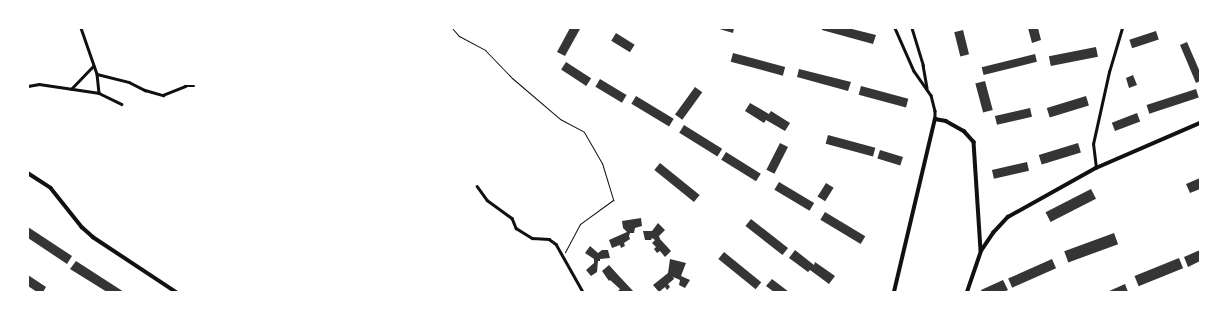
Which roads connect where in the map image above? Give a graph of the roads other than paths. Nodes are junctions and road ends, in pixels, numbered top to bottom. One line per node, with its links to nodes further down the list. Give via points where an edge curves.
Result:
1 (81, 28): 5 (street)
2 (895, 28): 10 (street, via 914,71)
3 (912, 28): 10 (street)
4 (1122, 28): 15 (street, via 1108,72 1093,144)
5 (93, 65): 6 (street); 9 (street)
6 (97, 74): 8 (street, via 164,95 185,86); 11 (street)
7 (28, 86): 9 (street, via 39,84)
8 (194, 86)
9 (71, 89): 11 (street)
10 (928, 89): 13 (street, via 934,104)
11 (99, 93): 12 (street)
12 (122, 104)
13 (935, 119): 18 (street, via 964,131 974,142); 21 (street)
14 (1200, 123): 15 (street)
15 (1096, 168): 18 (street, via 1008,217)
16 (28, 173): 19 (street, via 51,188 93,238)
17 (476, 186): 20 (street, via 487,200 512,218 516,228 532,238 550,239 556,244)
18 (981, 251): 22 (street)
19 (176, 292)
20 (583, 292)
21 (894, 292)
22 (967, 292)

